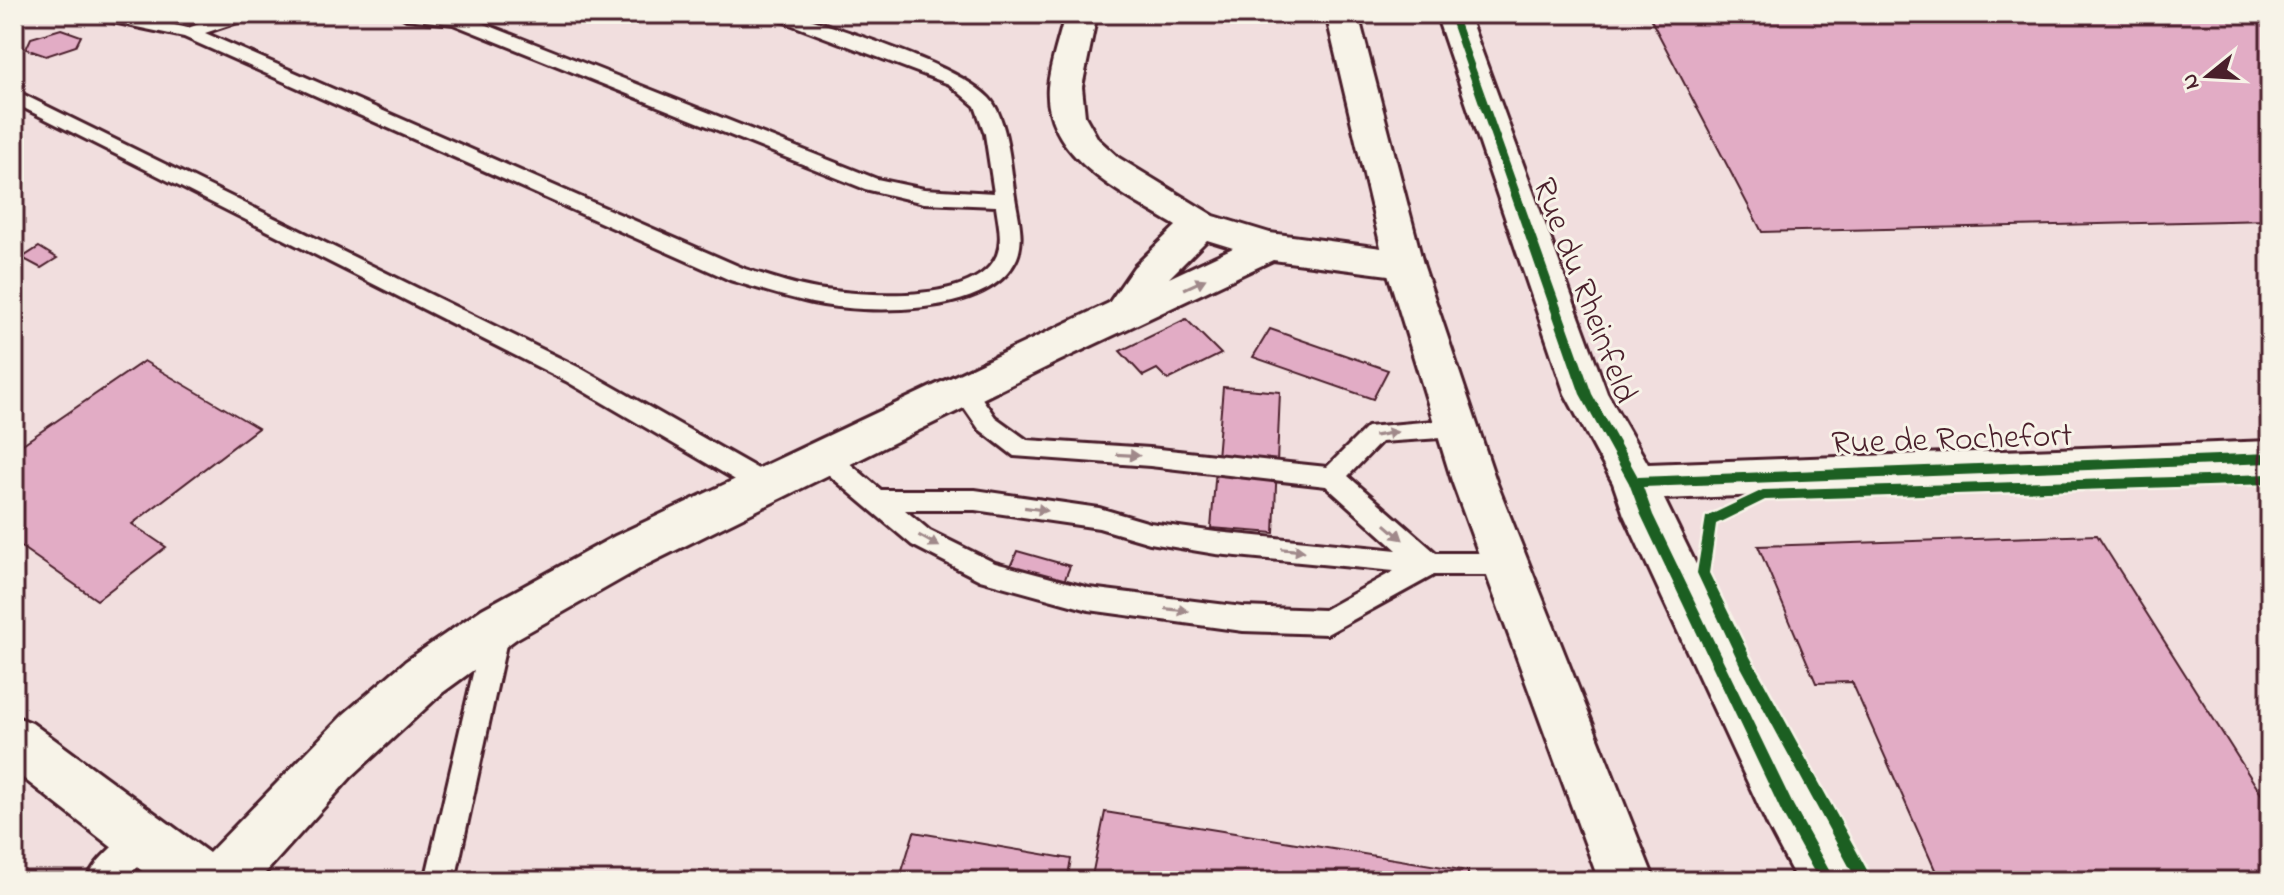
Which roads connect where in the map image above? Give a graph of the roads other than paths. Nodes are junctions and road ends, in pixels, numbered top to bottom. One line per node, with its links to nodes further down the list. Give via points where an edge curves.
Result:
1 (100, 14): 9 (lane)
2 (244, 14): 9 (lane)
3 (406, 14): 8 (lane)
4 (780, 14): 11 (lane, via 955,80 983,103 995,134)
5 (1081, 14): 12 (street, via 1065,87 1068,116 1084,145 1106,166)
6 (1342, 14): 14 (street)
7 (1452, 14): 21 (street, Rue du Rheinfeld, via 1586,394)
8 (457, 16): 11 (lane, via 872,184 924,196)
9 (189, 33): 11 (lane, via 738,275 815,296 900,302 938,299 982,284 1006,260 1011,238)
10 (14, 96): 22 (lane, via 574,375)
11 (1006, 200)
12 (1201, 225): 13 (street); 15 (street, via 1138,284)
13 (1268, 246): 14 (street); 15 (street, one-way to 13)
14 (1404, 264): 17 (street)
15 (1123, 314): 16 (street)
16 (964, 390): 18 (street); 20 (lane, one-way to 20, via 987,423 1022,449)
17 (1456, 428): 20 (lane, one-way to 17, via 1375,433); 25 (street)
18 (825, 457): 22 (street); 23 (lane)
19 (2270, 458): 21 (street, Rue de Rochefort)
20 (1332, 477): 24 (lane, one-way to 24)
21 (1635, 482): 34 (street, Rue du Rheinfeld, via 1787,808)
22 (765, 485): 26 (street, via 599,567)
23 (875, 500): 24 (lane, one-way to 24, via 975,500 1099,518 1203,541); 24 (lane, one-way to 24, via 921,538 989,572 1089,599 1243,619 1327,622)
24 (1430, 564): 25 (lane)
25 (1505, 564): 33 (street)
26 (497, 625): 31 (street, via 398,698); 32 (lane)
27 (14, 740): 28 (street)
28 (145, 840): 29 (lane); 30 (street)
29 (101, 881)
30 (200, 881)
31 (221, 881)
32 (440, 881)
33 (1627, 881)
34 (1827, 881)

